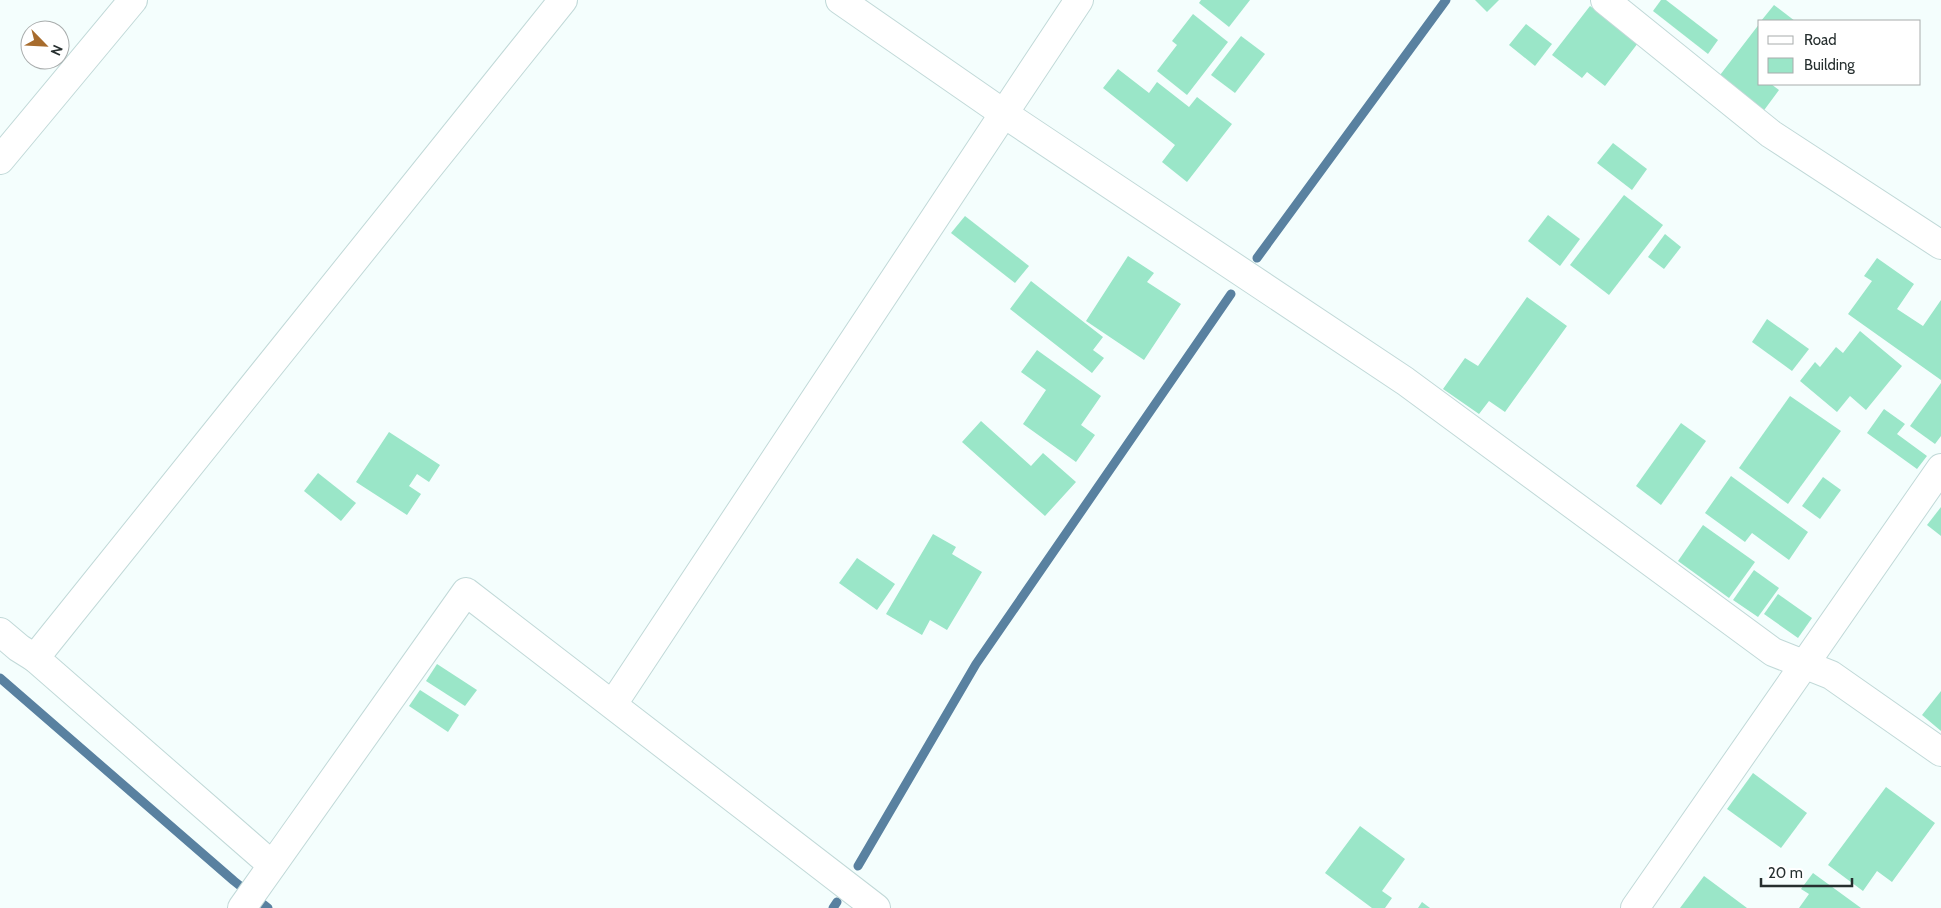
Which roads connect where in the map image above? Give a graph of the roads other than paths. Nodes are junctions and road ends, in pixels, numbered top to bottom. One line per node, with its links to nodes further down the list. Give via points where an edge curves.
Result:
1 (133, 0): 7 (street)
2 (563, 0): 11 (street)
3 (840, 0): 6 (street)
4 (1079, 0): 6 (street)
5 (1605, 0): 8 (street, via 1770,134)
6 (1003, 113): 12 (street, via 1405,381 1773,652); 13 (street)
7 (0, 160)
8 (1941, 245)
9 (1941, 468): 12 (street)
10 (0, 632): 11 (street)
11 (35, 658): 15 (street)
12 (1803, 665): 14 (street, via 1831,675); 18 (street)
13 (613, 704): 15 (street, via 466,592); 17 (street)
14 (1941, 752)
15 (272, 865): 16 (street)
16 (247, 900)
17 (876, 908)
18 (1635, 908)

